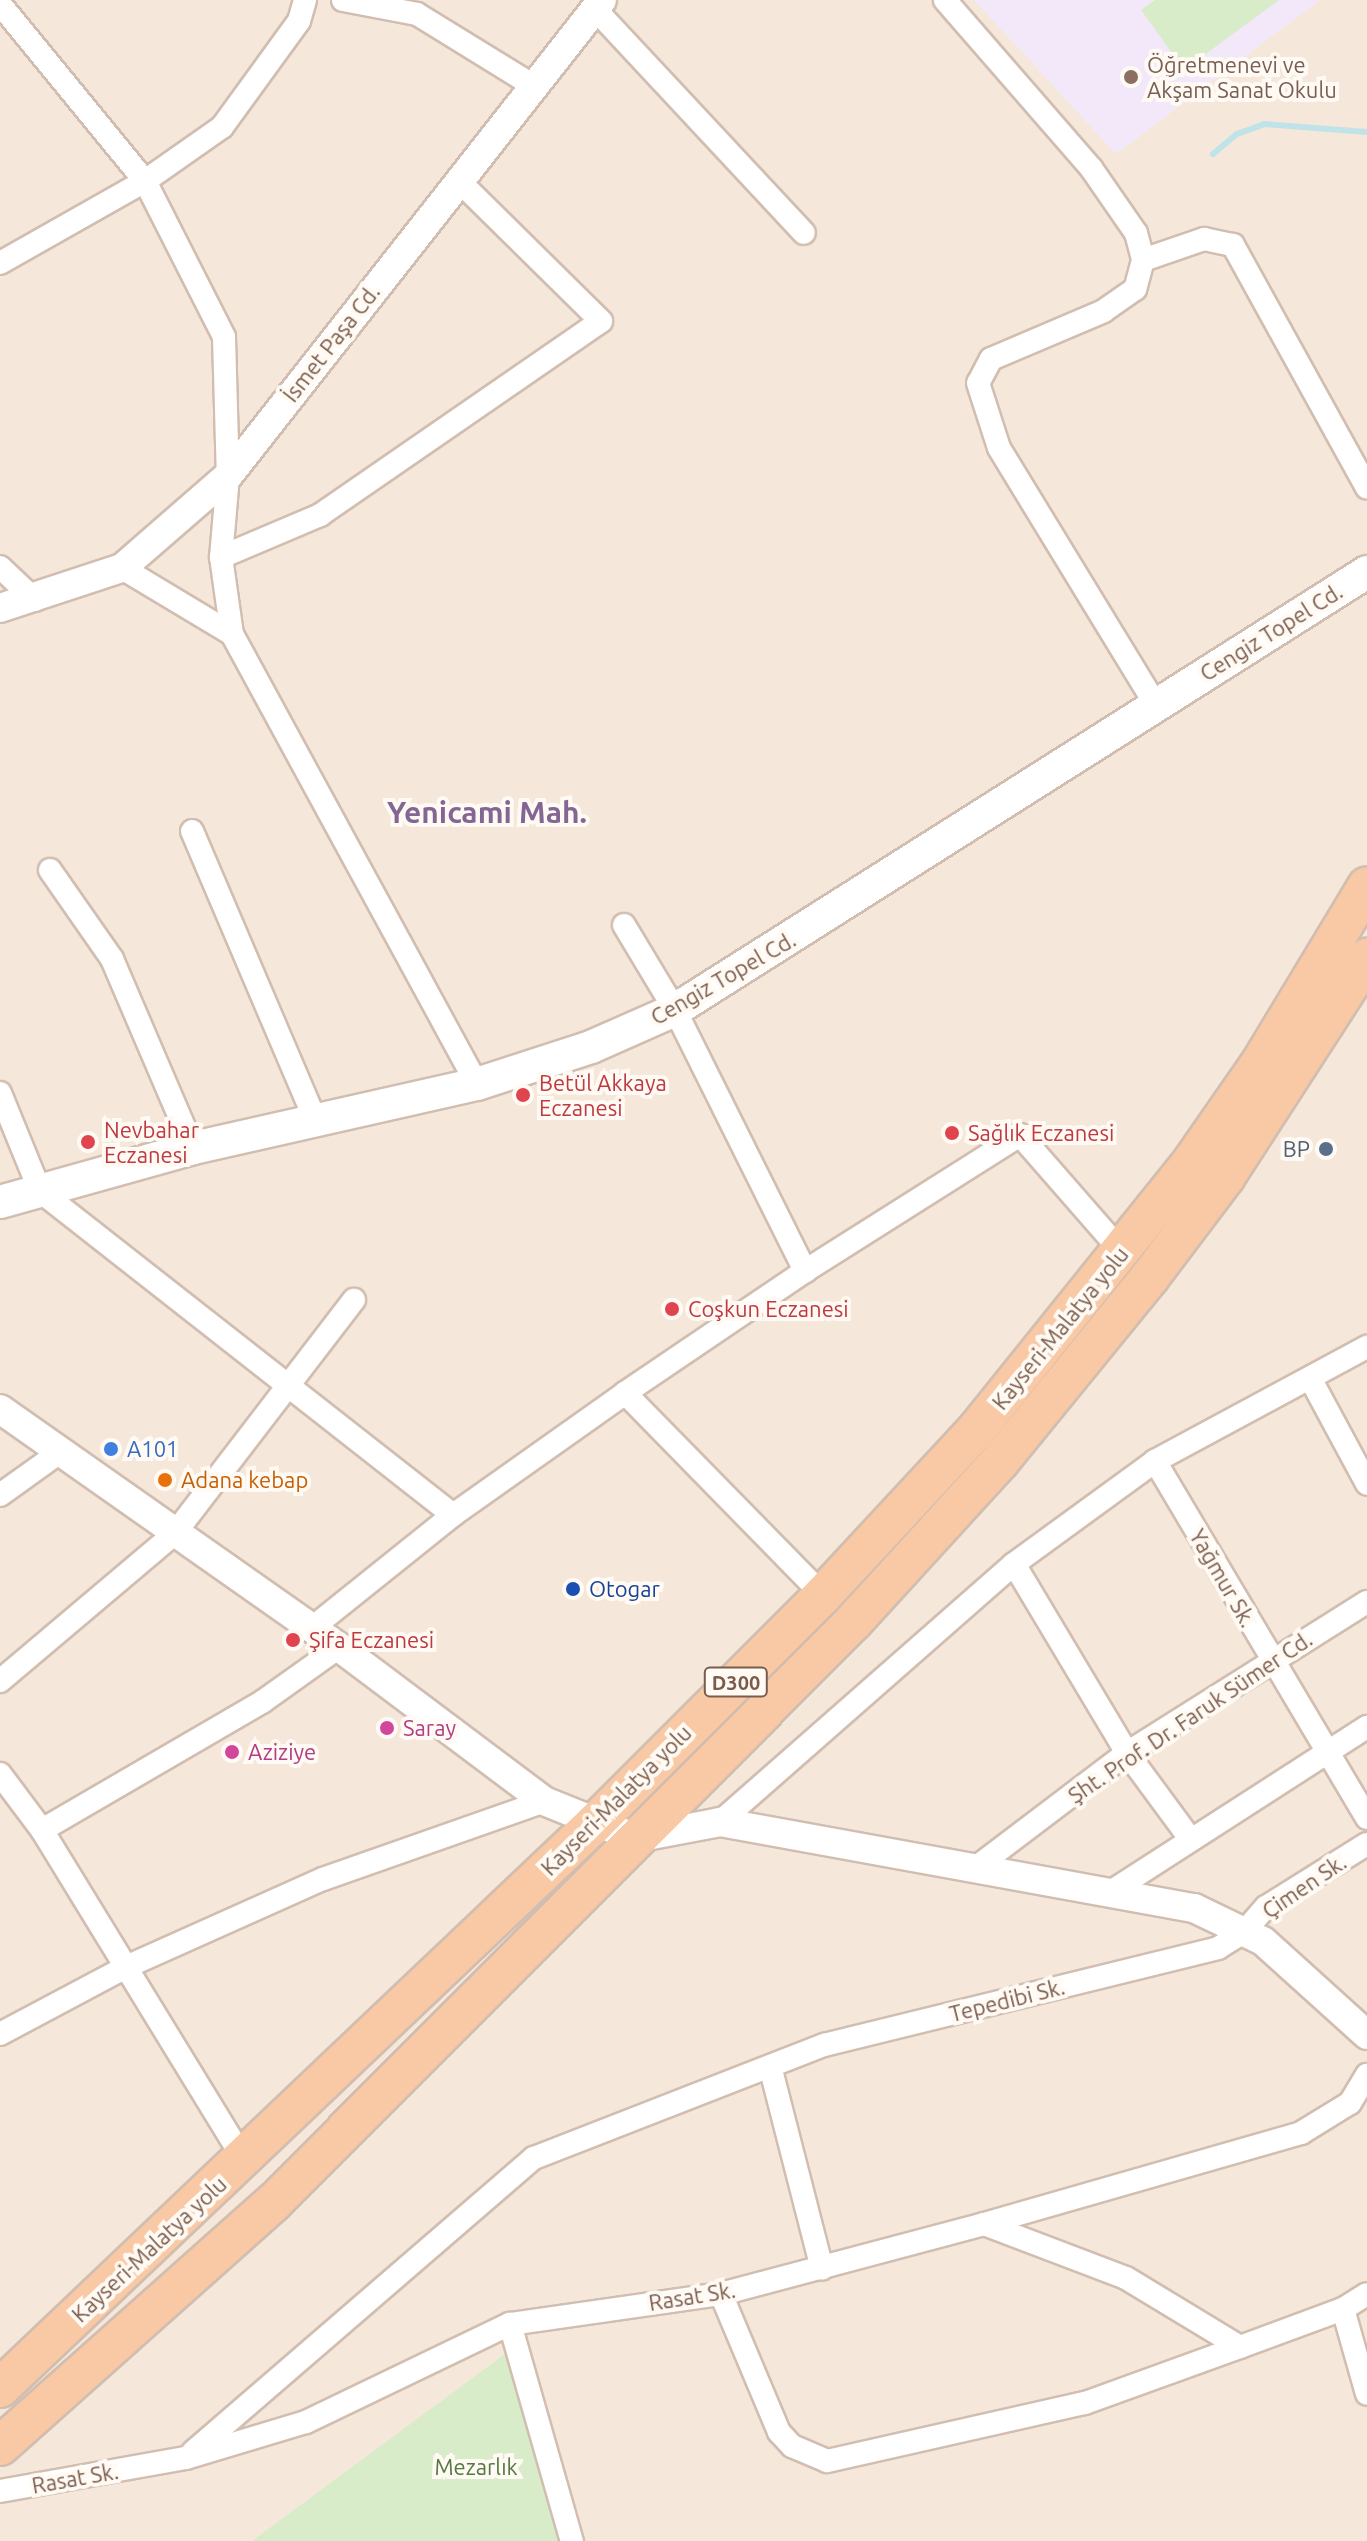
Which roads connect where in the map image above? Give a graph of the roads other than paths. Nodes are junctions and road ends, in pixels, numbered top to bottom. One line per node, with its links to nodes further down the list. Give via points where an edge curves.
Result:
1 (305, 0): 8 (street, via 299,21 222,127)
2 (343, 0): 6 (street, via 417,14)
3 (945, 0): 10 (street, via 1114,196 1136,233)
4 (0, 4): 8 (street)
5 (599, 4): 6 (street, İsmet Paşa Cd.); 9 (street)
6 (534, 86): 7 (street, İsmet Paşa Cd.)
7 (458, 180): 12 (street, İsmet Paşa Cd.); 14 (street, via 601,321 320,515)
8 (145, 181): 11 (street); 12 (street, via 224,337)
9 (804, 233)
10 (1143, 260): 13 (street, via 1204,239 1233,245); 21 (street, via 1140,281 1125,298 991,359 978,383 999,448)
11 (0, 263)
12 (228, 476): 14 (street); 16 (street, İsmet Paşa Cd.)
13 (1367, 488)
14 (221, 557): 20 (street)
15 (0, 567): 18 (street)
16 (122, 568): 18 (street, İsmet Paşa Cd.); 20 (street)
17 (1367, 572): 21 (main road, Cengiz Topel Cd.)
18 (35, 600): 19 (street, İsmet Paşa Cd.)
19 (0, 608)
20 (232, 634): 28 (street)
21 (1155, 704): 27 (main road, Cengiz Topel Cd.)
22 (192, 831): 30 (street)
23 (50, 870): 31 (street, via 112,959)
24 (1367, 886): 34 (highway, Kayseri-Malatya yolu / D300, via 1261,1062)
25 (624, 925): 27 (street)
26 (1367, 958): 65 (highway, Kayseri-Malatya yolu / D300, via 1226,1176 1000,1461 853,1622)
27 (675, 1010): 28 (main road, Cengiz Topel Cd., via 591,1047); 35 (street)
28 (477, 1084): 30 (main road, Cengiz Topel Cd.)
29 (0, 1093): 32 (street)
30 (317, 1124): 31 (main road, Cengiz Topel Cd.)
31 (193, 1148): 32 (main road, Cengiz Topel Cd.)
32 (40, 1191): 33 (main road, Cengiz Topel Cd.); 39 (street)
33 (0, 1202)
34 (1123, 1253): 35 (street, via 1020,1135); 49 (highway, Kayseri-Malatya yolu / D300, via 977,1429)
35 (805, 1271): 40 (street)
36 (354, 1300): 39 (street)
37 (1367, 1347): 38 (street)
38 (1310, 1378): 43 (street); 44 (street)
39 (291, 1384): 46 (street); 47 (street)
40 (625, 1393): 46 (street); 49 (street)
41 (0, 1409): 42 (street)
42 (60, 1452): 45 (street); 47 (street)
43 (1155, 1461): 48 (street); 53 (street, Yağmur Sk.)
44 (1367, 1484)
45 (0, 1495)
46 (453, 1515): 51 (street)
47 (175, 1533): 51 (street); 54 (street)
48 (1014, 1564): 57 (street); 61 (street)
49 (823, 1595): 62 (highway, Kayseri-Malatya yolu / D300)
50 (1367, 1602): 53 (street, Şht. Prof. Dr. Faruk Sümer Cd.)
51 (312, 1628): 52 (street)
52 (339, 1647): 59 (street); 63 (street, via 262,1702)
53 (1270, 1659): 56 (street, Yağmur Sk.); 57 (street, Şht. Prof. Dr. Faruk Sümer Cd.)
54 (0, 1681)
55 (1367, 1727): 56 (street)
56 (1328, 1752): 60 (street, Yağmur Sk.); 64 (street)
57 (1127, 1753): 64 (street); 67 (street, Şht. Prof. Dr. Faruk Sümer Cd.)
58 (0, 1774): 63 (street)
59 (544, 1801): 62 (street); 70 (street, via 323,1879)
60 (1367, 1818)
61 (720, 1822): 65 (street); 67 (street)
62 (595, 1823): 65 (street); 75 (highway, Kayseri-Malatya yolu / D300)
63 (42, 1830): 70 (street)
64 (1189, 1837): 68 (street)
65 (636, 1838): 85 (highway, Kayseri-Malatya yolu / D300, via 274,2202)
66 (1367, 1844): 69 (street, Çimen Sk., via 1266,1907)
67 (978, 1866): 68 (street)
68 (1109, 1893): 69 (street, via 1194,1908)
69 (1244, 1932): 72 (street, via 1263,1941); 73 (street, Tepedibi Sk., via 1218,1948 824,2045)
70 (126, 1967): 71 (street); 75 (street)
71 (0, 2034)
72 (1367, 2035)
73 (771, 2070): 77 (street); 86 (street, Tepedibi Sk., via 534,2158)
74 (1367, 2075): 76 (street, Rasat Sk., via 1350,2103 1301,2133)
75 (244, 2160): 83 (highway, Kayseri-Malatya yolu / D300)
76 (984, 2224): 77 (street, Rasat Sk.); 82 (street, via 1126,2278)
77 (822, 2269): 78 (street, Rasat Sk.)
78 (721, 2294): 81 (street, Rasat Sk.); 82 (street, via 779,2432 792,2446 827,2461 1085,2403)
79 (1367, 2294): 80 (street)
80 (1343, 2309): 82 (street); 84 (street)
81 (510, 2324): 86 (street, Rasat Sk., via 306,2422); 88 (street)
82 (1240, 2347)
83 (0, 2388)
84 (1367, 2394)
85 (0, 2446)
86 (186, 2458): 87 (street, Rasat Sk.)
87 (0, 2491)
88 (572, 2541)

